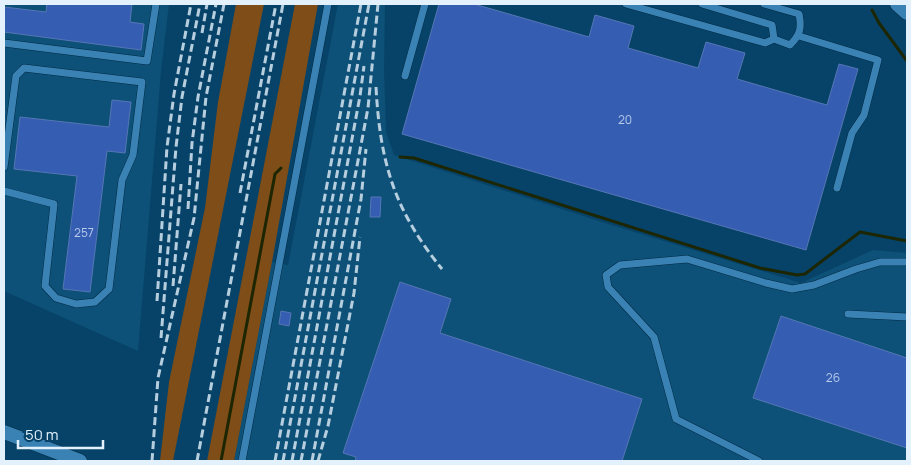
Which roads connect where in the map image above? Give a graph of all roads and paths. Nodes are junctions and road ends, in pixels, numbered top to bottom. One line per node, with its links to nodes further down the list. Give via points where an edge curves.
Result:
1 (156, 4): 11 (lane, via 147,61)
2 (328, 4): 21 (lane)
3 (425, 4): 12 (lane)
4 (626, 4): 10 (lane, via 765,43)
5 (702, 4): 10 (lane, via 772,25)
6 (764, 4): 9 (lane, via 799,14 802,25)
7 (897, 4): 8 (street)
8 (907, 13)
9 (799, 36): 10 (lane, via 790,45); 14 (lane, via 878,60 864,115 852,133)
10 (774, 40)
11 (4, 44)
12 (405, 76)
13 (4, 166): 15 (lane, via 16,76 24,68 142,82 133,155 122,180 109,289 95,302 76,304 56,298 45,286 54,204)
14 (837, 188)
15 (4, 191)
16 (907, 262): 22 (lane, via 880,262 814,286 792,288 687,259 620,265 606,274 608,286 654,336 676,419)
17 (848, 314): 18 (lane)
18 (907, 317)
19 (4, 432): 20 (street)
20 (80, 461)
21 (242, 461)
22 (759, 461)

